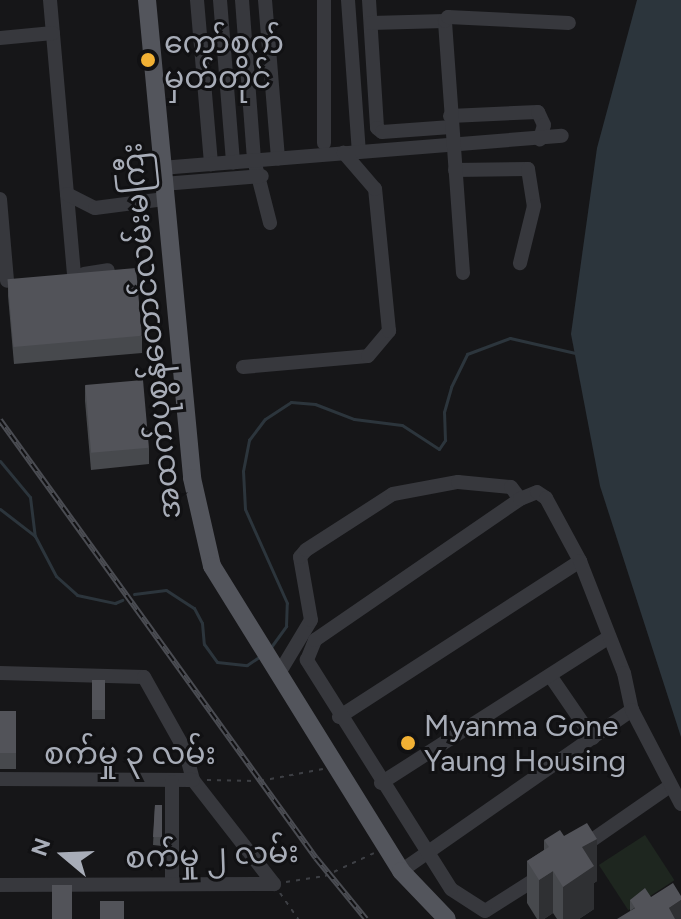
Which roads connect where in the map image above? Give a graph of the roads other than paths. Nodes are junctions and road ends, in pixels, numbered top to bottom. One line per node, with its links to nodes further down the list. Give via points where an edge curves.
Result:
1 (50, 0): 13 (street)
2 (147, 0): 27 (main road, အထက်ပုစွန်တောင်လမ်းမကြီး)
3 (197, 0): 24 (street)
4 (220, 0): 23 (street)
5 (242, 0): 22 (street)
6 (265, 0): 21 (street)
7 (324, 0): 18 (street)
8 (348, 0): 20 (street)
9 (369, 0): 11 (street)
10 (445, 21): 11 (street); 12 (street, via 448,17); 15 (street)
11 (371, 23): 15 (street, via 377,128 382,132)
12 (569, 23)
13 (53, 33): 14 (street); 28 (street)
14 (0, 38)
15 (451, 121): 17 (street, via 538,112 544,125); 19 (street)
16 (562, 136): 17 (street)
17 (540, 139): 19 (street)
18 (324, 143)
19 (453, 144): 20 (street); 25 (street)
20 (351, 153): 21 (street); 35 (street, via 375,189 389,331 368,356)
21 (278, 158): 22 (street)
22 (254, 160): 23 (street); 26 (street)
23 (233, 162): 24 (street)
24 (211, 164): 27 (street)
25 (455, 170): 31 (street, via 528,169 534,206); 33 (street)
26 (262, 176): 27 (street); 30 (street)
27 (163, 184): 28 (street, via 95,208); 39 (main road, အထက်ပုစွန်တောင်လမ်းမကြီး, via 200,528 212,566)
28 (67, 194): 32 (street, via 68,275)
29 (0, 199): 34 (street)
30 (270, 223)
31 (520, 263)
32 (108, 270)
33 (463, 273)
34 (9, 281)
35 (243, 367)
36 (520, 499): 37 (street, via 537,492 546,498); 39 (street, via 511,487 458,482 393,494 306,550 300,557 311,620); 43 (street, via 315,640 308,667)
37 (580, 561): 38 (street); 43 (street)
38 (609, 637): 41 (street); 42 (street)
39 (275, 669): 54 (main road, အထက်ပုစွန်တောင်လမ်းမကြီး)
40 (0, 673): 46 (street, via 144,677 185,750)
41 (551, 677): 44 (street); 48 (street)
42 (632, 710): 44 (street); 49 (street)
43 (339, 717): 48 (street)
44 (593, 738): 51 (street)
45 (0, 779): 47 (street, စက်မှု ၃ လမ်း)
46 (193, 780): 47 (street, စက်မှု ၃ လမ်း); 55 (street, စက်မှု ၂ လမ်း, via 274,884)
47 (172, 782): 55 (street)
48 (381, 783): 51 (street)
49 (670, 786): 50 (street); 52 (street)
50 (681, 804)
51 (426, 852): 53 (street, via 451,889 485,911); 54 (street)
52 (571, 854)
53 (559, 863)
54 (401, 871): 57 (main road, အထက်ပုစွန်တောင်လမ်းမကြီး)
55 (172, 884): 56 (street, စက်မှု ၂ လမ်း)
56 (0, 885)
57 (447, 919)

